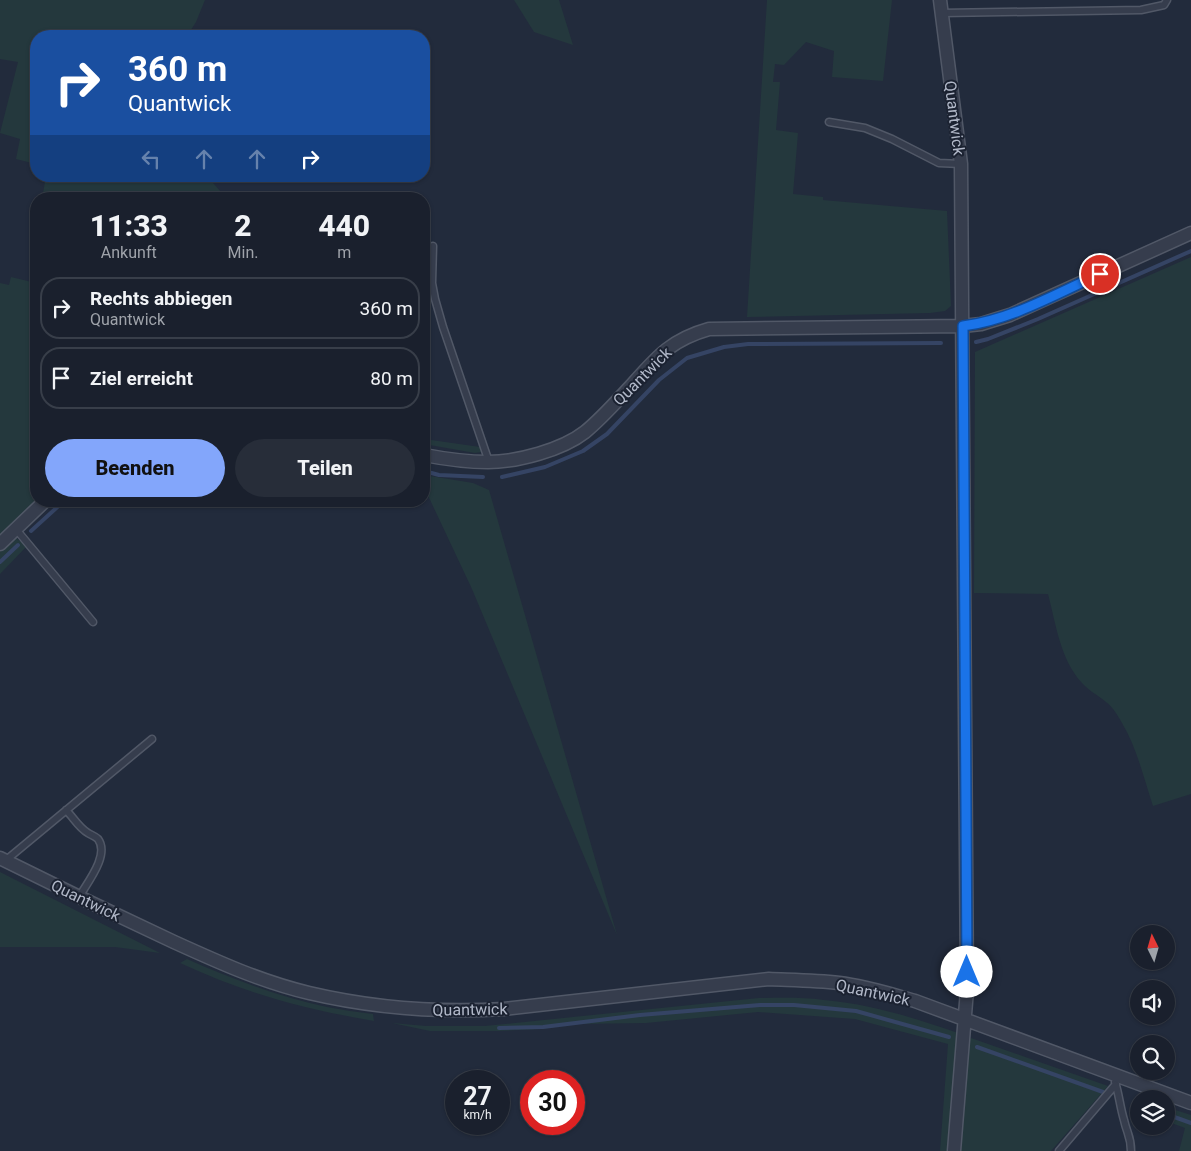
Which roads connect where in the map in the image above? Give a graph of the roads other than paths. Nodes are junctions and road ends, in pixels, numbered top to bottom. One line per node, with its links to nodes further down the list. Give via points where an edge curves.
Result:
1 (1167, 0): 2 (lane, via 1164,5 1141,10)
2 (941, 6): 4 (street, Quantwick)
3 (829, 122): 4 (lane, via 865,128 939,163)
4 (961, 164): 7 (street, Quantwick)
5 (1191, 233): 7 (street, Quantwick, via 1010,315)
6 (433, 246): 9 (lane, via 435,299)
7 (963, 326): 9 (street, Quantwick, via 708,329 690,334 658,357 583,433 547,451); 18 (street, Quantwick, via 967,981)
8 (430, 456): 9 (street, Quantwick)
9 (489, 462)
10 (38, 507): 11 (street)
11 (15, 528): 12 (street); 13 (lane)
12 (0, 544)
13 (93, 622)
14 (152, 739): 15 (lane)
15 (66, 810): 16 (lane); 17 (lane, via 81,828 98,840 101,847 97,867)
16 (2, 859): 17 (street, Quantwick)
17 (79, 897): 18 (street, Quantwick, via 239,971 307,993 367,1005 463,1011 504,1009 769,979 840,983 878,990)
18 (964, 1018): 19 (street, Quantwick); 21 (street, Quantwick)
19 (1114, 1078): 20 (street, Quantwick); 22 (lane); 23 (lane)
20 (1191, 1103)
21 (954, 1151)
22 (1058, 1151)
23 (1132, 1151)

